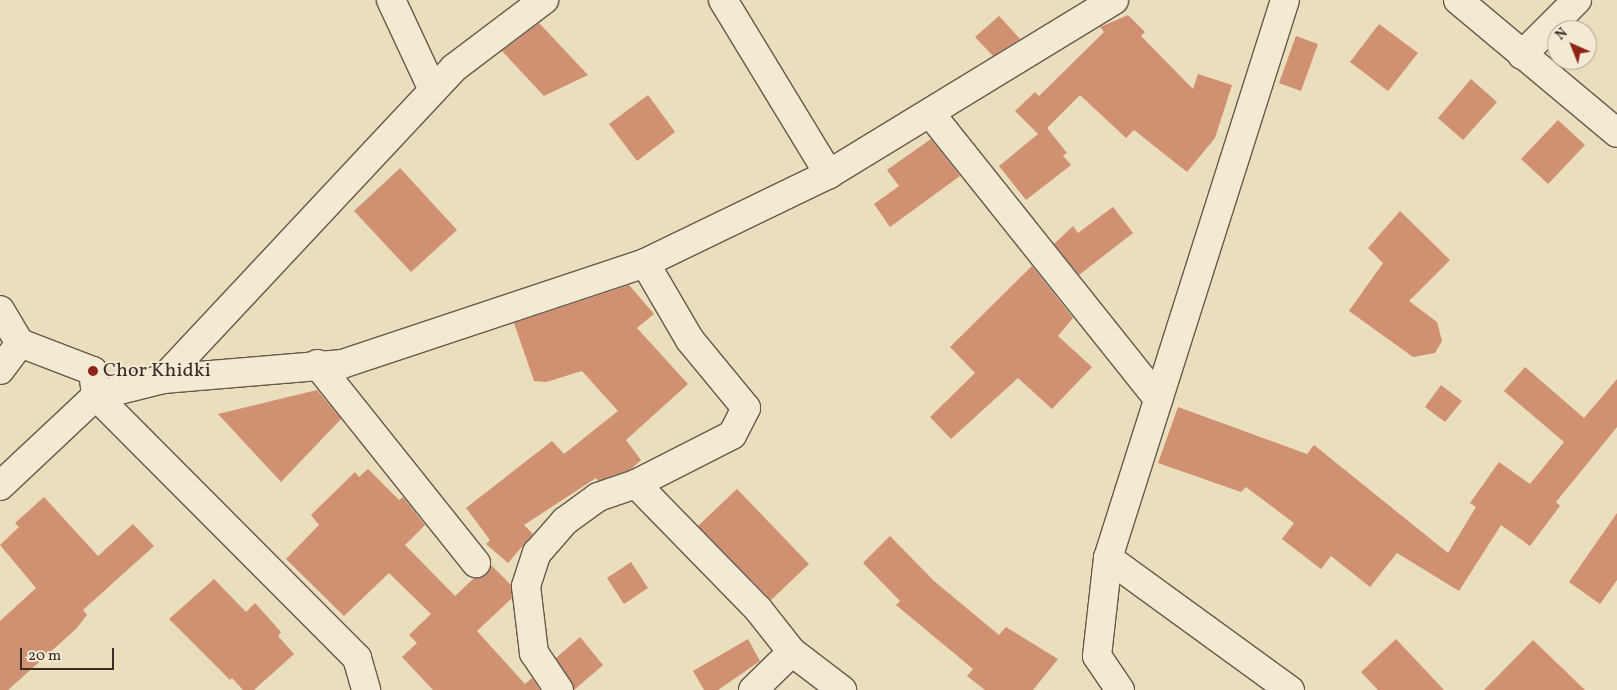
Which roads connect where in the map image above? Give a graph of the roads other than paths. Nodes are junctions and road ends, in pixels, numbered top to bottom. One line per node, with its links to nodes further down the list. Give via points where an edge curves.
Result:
1 (391, 0): 9 (street)
2 (544, 0): 9 (street, via 454,68)
3 (723, 0): 12 (street)
4 (1114, 0): 10 (street)
5 (1285, 0): 20 (street)
6 (1458, 0): 8 (street)
7 (1577, 0): 8 (street)
8 (1522, 55): 11 (street)
9 (433, 90): 18 (street)
10 (930, 113): 12 (street); 20 (street)
11 (1617, 134)
12 (829, 174): 13 (street)
13 (646, 263): 16 (street, via 342,364); 21 (street, via 690,340 746,408 732,435)
14 (0, 310): 15 (street)
15 (20, 343): 17 (street); 19 (street, via 93,371)
16 (317, 364): 18 (street); 24 (street)
17 (0, 370)
18 (163, 378): 19 (street)
19 (96, 396): 22 (street); 26 (street, via 357,658)
20 (1158, 399): 23 (street)
21 (636, 484): 25 (street, via 758,609); 27 (street, via 598,497 565,521 537,553 526,586 534,653)
22 (0, 486)
23 (1108, 558): 30 (street, via 1097,656); 31 (street)
24 (476, 563)
25 (792, 652): 28 (street); 29 (street)
26 (366, 690)
27 (559, 690)
28 (753, 690)
29 (842, 690)
30 (1120, 690)
31 (1290, 690)

